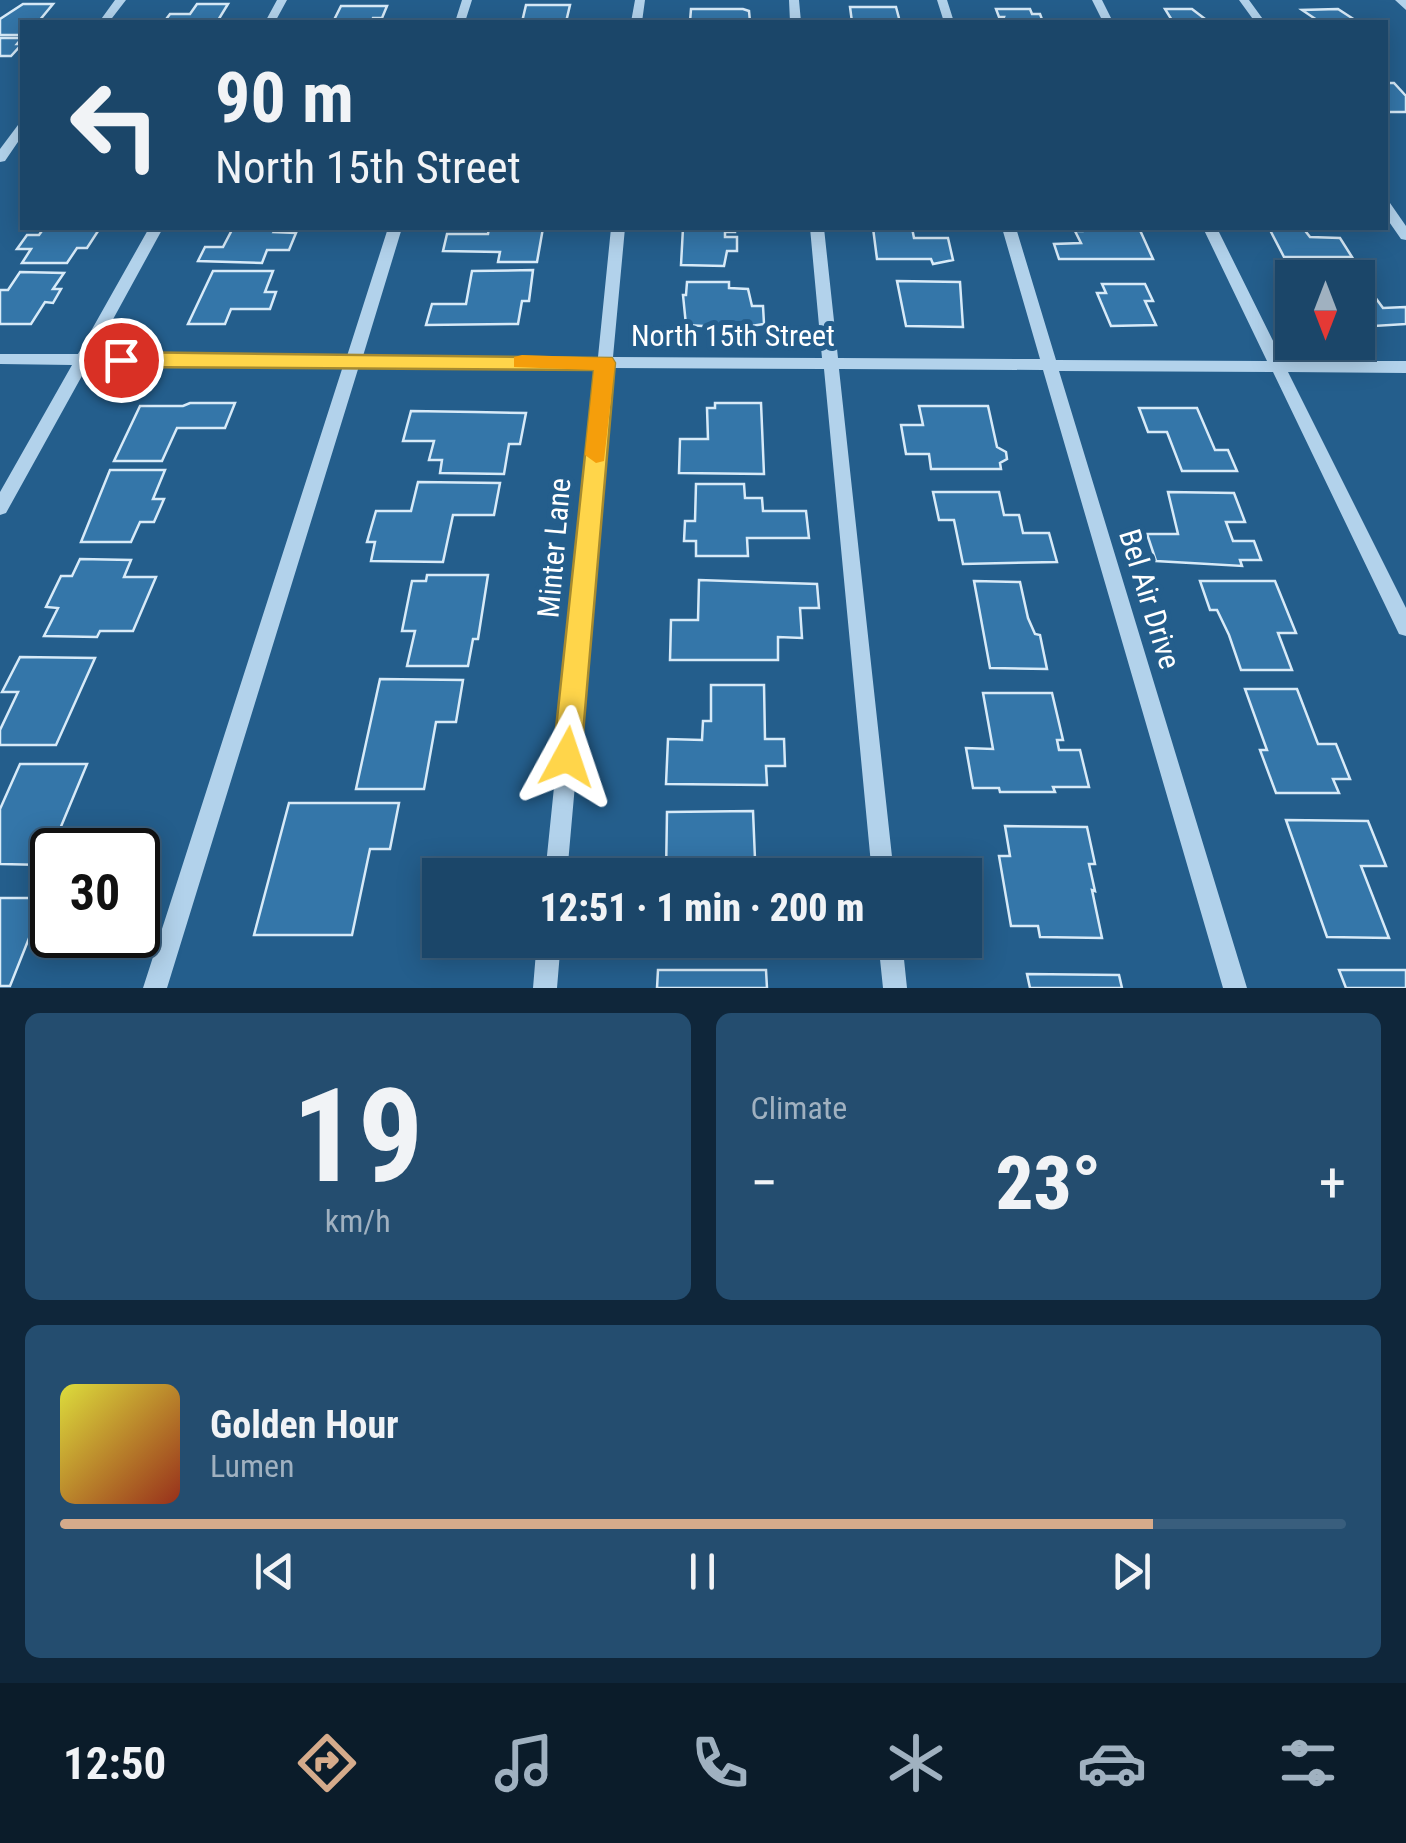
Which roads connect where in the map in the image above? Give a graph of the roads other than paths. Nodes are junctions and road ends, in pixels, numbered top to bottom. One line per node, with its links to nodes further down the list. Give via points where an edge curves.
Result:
1 (121, 0): 4 (street)
2 (1400, 0): 3 (street)
3 (1406, 7)
4 (106, 20)
5 (20, 131): 6 (street)
6 (0, 158)
7 (1388, 210): 14 (street)
8 (155, 230): 16 (street)
9 (394, 230): 17 (street)
10 (618, 230): 18 (street, Minter Lane)
11 (818, 230): 19 (street)
12 (1010, 230): 20 (street, Bel Air Drive)
13 (1211, 230): 21 (street)
14 (1406, 236)
15 (0, 359): 16 (street, North 15th Street)
16 (82, 359): 17 (street, North 15th Street); 23 (street)
17 (353, 361): 18 (street, North 15th Street); 29 (street)
18 (605, 363): 19 (street, North 15th Street); 25 (street, Minter Lane)
19 (832, 363): 20 (street, North 15th Street); 26 (street)
20 (1048, 364): 21 (street, North 15th Street); 32 (street, Bel Air Drive)
21 (1278, 366): 22 (street, North 15th Street); 24 (street)
22 (1406, 367)
23 (0, 508)
24 (1406, 628)
25 (558, 858)
26 (881, 858)
27 (548, 958): 30 (street)
28 (892, 958): 31 (street)
29 (155, 988)
30 (545, 988)
31 (895, 988)
32 (1234, 988)

